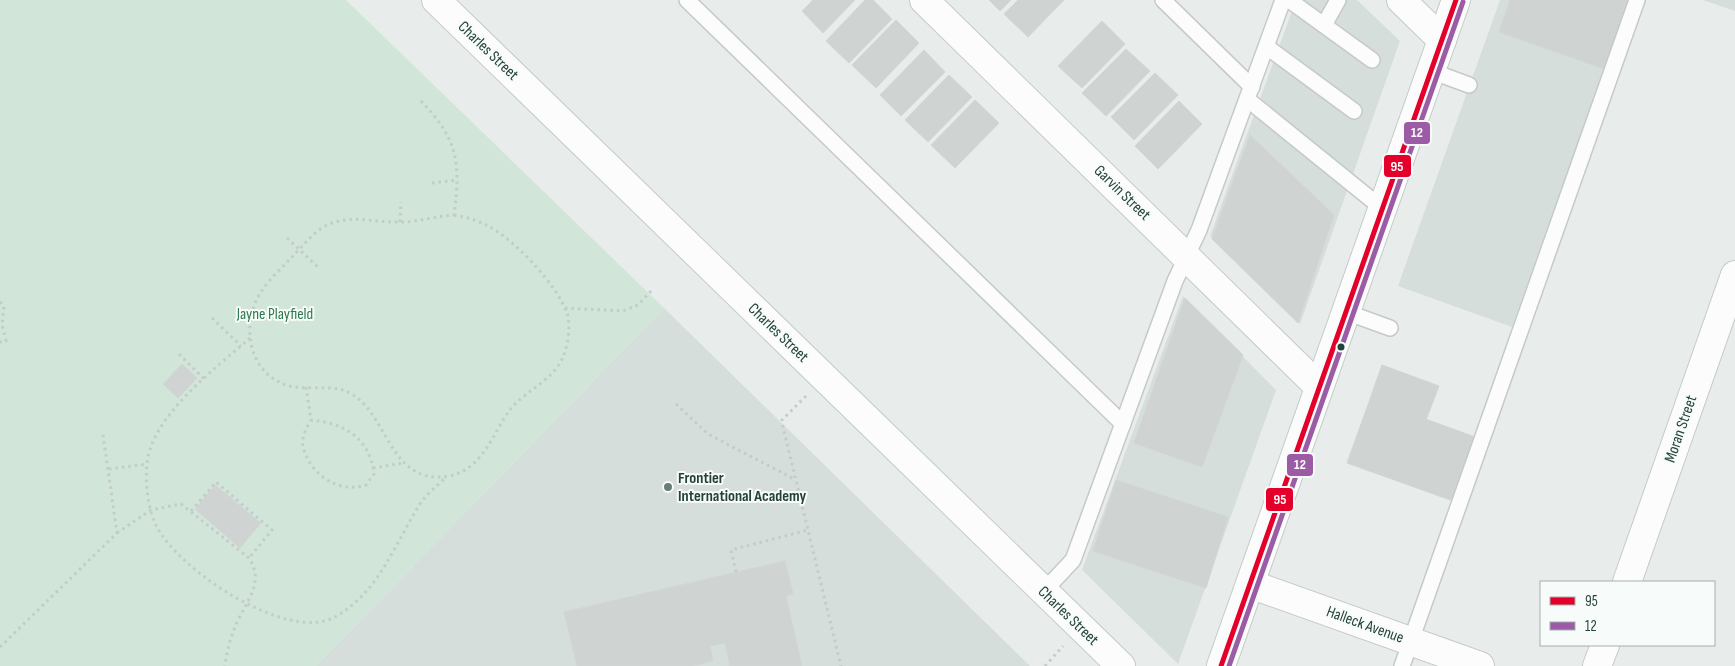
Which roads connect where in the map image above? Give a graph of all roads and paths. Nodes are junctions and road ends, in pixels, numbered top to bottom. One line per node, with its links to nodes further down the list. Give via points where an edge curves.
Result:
1 (436, 0): 63 (street, Charles Street)
2 (687, 0): 47 (lane)
3 (924, 0): 28 (street, Garvin Street)
4 (1163, 0): 17 (lane)
5 (1282, 0): 13 (lane)
6 (1288, 0): 11 (lane)
7 (1338, 0): 11 (lane)
8 (1401, 0): 12 (street)
9 (1456, 0): 12 (street)
10 (1637, 0): 68 (lane)
11 (1324, 25): 14 (lane)
12 (1442, 40): 15 (street)
13 (1267, 47): 17 (lane); 19 (lane)
14 (1372, 60)
15 (1431, 71): 16 (lane); 23 (street)
16 (1469, 85)
17 (1249, 93): 23 (lane); 28 (lane, via 1199,230)
18 (420, 101): 20 (path, via 441,123 452,144)
19 (1354, 111)
20 (458, 180): 21 (path); 24 (path)
21 (432, 183)
22 (402, 202): 25 (path)
23 (1382, 209): 34 (street)
24 (454, 215): 25 (path); 33 (path, via 479,222 502,235 540,272)
25 (400, 222): 27 (path, via 359,219 331,223 314,234)
26 (287, 238): 27 (path)
27 (299, 250): 29 (path); 37 (path, via 259,294 250,325)
28 (1186, 256): 43 (street, Garvin Street); 47 (lane)
29 (319, 268)
30 (1735, 275): 61 (street, Moran Street)
31 (651, 291): 33 (path, via 638,305 623,311)
32 (0, 302): 38 (path, via 4,306 2,325 6,341)
33 (565, 308): 53 (path, via 568,338 556,368 512,407 482,455 462,471)
34 (1346, 312): 36 (lane); 43 (street)
35 (212, 318): 39 (path)
36 (1390, 328)
37 (250, 338): 39 (path); 42 (path, via 255,357 268,374 284,384)
38 (0, 342)
39 (241, 346): 41 (path)
40 (179, 354): 41 (path)
41 (204, 379): 50 (path, via 183,398 165,423 153,443)
42 (306, 387): 46 (path); 49 (path, via 342,389 360,400)
43 (1319, 387): 62 (street)
44 (807, 394): 54 (path, via 782,420)
45 (676, 404): 54 (path, via 708,434)
46 (311, 420): 51 (path, via 346,428 364,446); 51 (path, via 302,445 321,475 348,489 366,485 374,474)
47 (1123, 424): 63 (lane, via 1073,560)
48 (103, 435): 52 (path)
49 (403, 462): 51 (path); 53 (path, via 417,472)
50 (147, 464): 52 (path); 55 (path)
51 (373, 468)
52 (108, 469): 58 (path)
53 (446, 476): 64 (path, via 423,500 378,578 359,600 333,618 312,623 294,622)
54 (794, 479): 57 (path)
55 (151, 510): 56 (path, via 181,504); 58 (path); 64 (path, via 157,527 173,550 204,576)
56 (191, 510): 59 (path); 59 (path, via 216,482 272,530)
57 (808, 530): 60 (path, via 731,550); 70 (path)
58 (117, 533): 67 (path)
59 (249, 558): 64 (path, via 255,568 256,580)
60 (736, 572)
61 (1627, 581)
62 (1250, 584): 68 (street, Halleck Avenue); 73 (street)
63 (1043, 592): 72 (street, Charles Street)
64 (248, 603): 69 (path, via 229,643)
65 (1064, 645): 71 (path)
66 (1605, 646): 75 (street)
67 (0, 647)
68 (1407, 654): 74 (street, Halleck Avenue)
69 (225, 666)
70 (841, 666)
71 (1045, 666)
72 (1120, 666)
73 (1221, 666)
74 (1480, 666)
75 (1597, 666)

